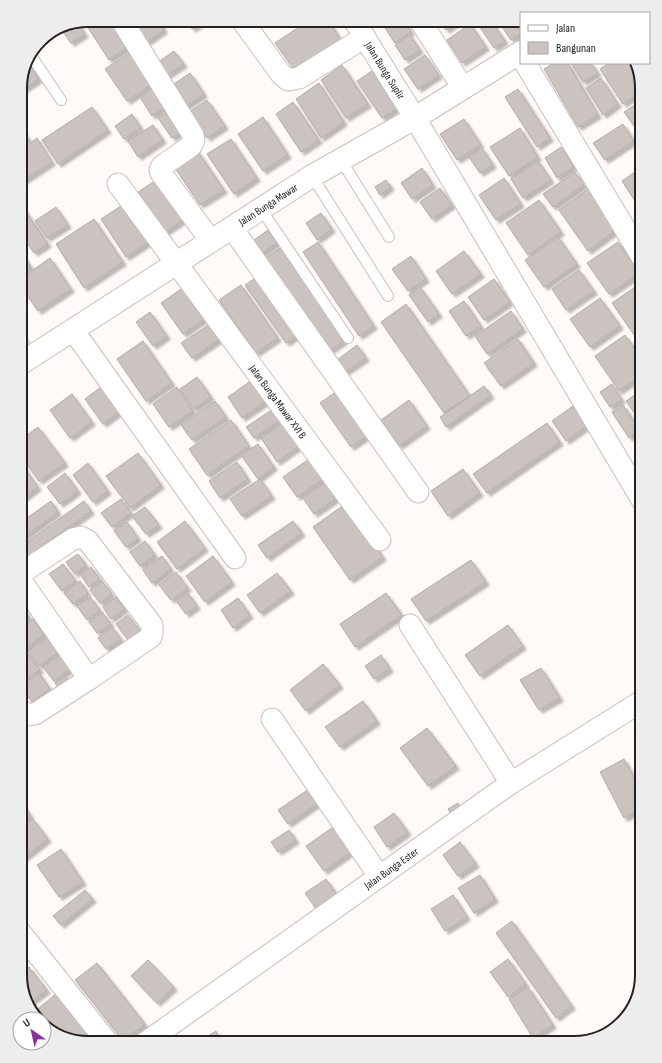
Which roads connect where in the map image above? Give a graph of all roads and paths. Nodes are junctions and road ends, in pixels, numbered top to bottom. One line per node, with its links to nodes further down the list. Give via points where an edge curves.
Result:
1 (126, 27): 17 (street, via 193,135 191,146 160,170)
2 (247, 27): 4 (street, via 288,80 299,78)
3 (424, 27): 8 (street)
4 (360, 29): 10 (street, Jalan Bunga Suplir)
5 (520, 57): 8 (street, Jalan Bunga Mawar)
6 (34, 60): 9 (lane)
7 (526, 64): 18 (street)
8 (463, 88): 10 (street, Jalan Bunga Mawar)
9 (61, 100)
10 (415, 118): 11 (street, Jalan Bunga Mawar); 24 (street, Jalan Bunga Suplir)
11 (341, 160): 12 (street, Jalan Bunga Mawar); 16 (lane)
12 (312, 176): 14 (street, Jalan Bunga Mawar); 20 (lane)
13 (118, 184): 19 (street, Jalan Bunga Mawar XVI B)
14 (262, 209): 15 (street, Jalan Bunga Mawar); 22 (lane)
15 (232, 228): 17 (street, Jalan Bunga Mawar); 25 (street)
16 (389, 237)
17 (210, 241): 19 (street, Jalan Bunga Mawar)
18 (635, 245)
19 (176, 264): 21 (street, Jalan Bunga Mawar); 26 (street, Jalan Bunga Mawar XVI B)
20 (388, 296)
21 (73, 330): 23 (street, Jalan Bunga Mawar); 27 (street)
22 (348, 338)
23 (27, 360)
24 (635, 488)
25 (418, 492)
26 (380, 540)
27 (235, 558)
28 (27, 569): 31 (street, via 73,539 81,537 88,541 152,625 151,637)
29 (27, 589): 31 (street)
30 (410, 624): 35 (street)
31 (89, 679): 33 (street, via 35,714)
32 (635, 705): 35 (street, Jalan Bunga Ester)
33 (27, 714)
34 (272, 718): 36 (street)
35 (511, 783): 36 (street, Jalan Bunga Ester)
36 (379, 876): 39 (street, Jalan Bunga Ester)
37 (27, 941): 38 (street)
38 (102, 1036)
39 (155, 1036)

